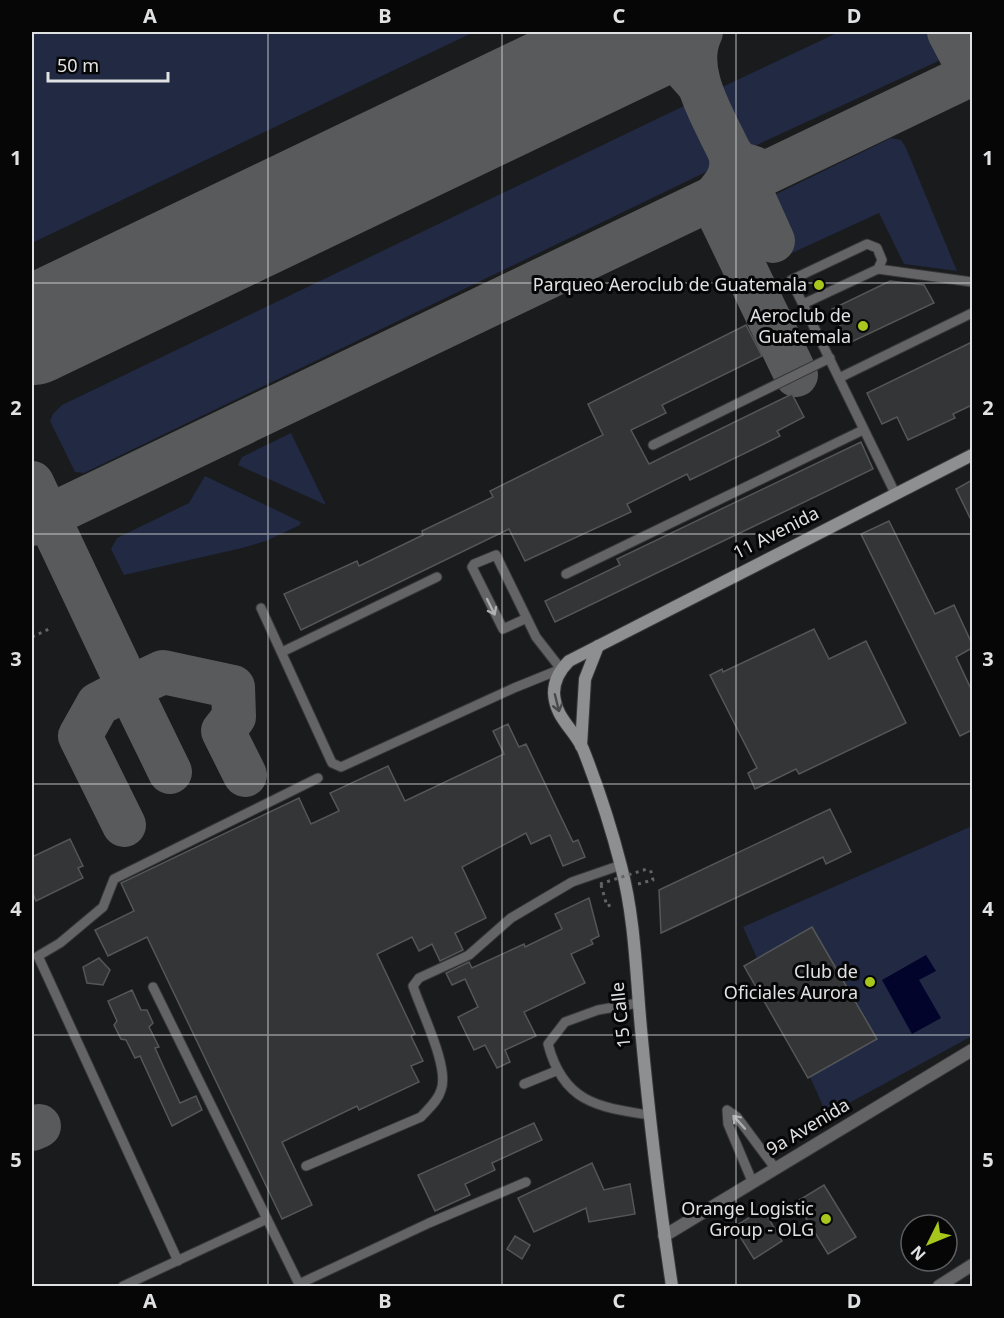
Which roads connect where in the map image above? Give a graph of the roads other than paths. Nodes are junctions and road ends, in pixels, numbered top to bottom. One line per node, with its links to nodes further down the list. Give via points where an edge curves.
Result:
1 (878, 269): 2 (lane); 3 (lane); 3 (lane, via 882,260 877,248 867,244 791,280)
2 (972, 282)
3 (804, 304): 5 (lane)
4 (972, 313): 6 (lane)
5 (830, 358): 6 (lane); 8 (lane)
6 (839, 378): 7 (lane)
7 (863, 430): 10 (lane); 11 (lane)
8 (653, 445)
9 (972, 455): 10 (main road, 11 Avenida)
10 (895, 493): 15 (main road, 11 Avenida)
11 (566, 574)
12 (437, 577): 16 (lane)
13 (261, 608): 16 (lane)
14 (527, 618): 14 (lane, one-way to 14, via 496,555 474,564 472,567 502,628 506,630); 17 (lane, via 536,637)
15 (598, 646): 17 (main road, 11 Avenida); 18 (main road, via 585,679)
16 (282, 652): 17 (lane, via 332,763 341,767)
17 (561, 669): 18 (main road, one-way to 18, via 554,693 558,710)
18 (581, 746): 20 (main road, 15 Calle)
19 (318, 778): 33 (lane, via 114,879 103,907 38,956)
20 (621, 865): 22 (main road, 15 Calle); 27 (lane, via 572,882 511,918 469,955 419,978 413,986 444,1074 442,1090 421,1117)
21 (153, 987): 31 (lane)
22 (638, 1003): 24 (lane, via 598,1010 565,1022 548,1044); 26 (main road, 15 Calle)
23 (972, 1050): 28 (street, 9a Avenida)
24 (556, 1071): 25 (lane); 26 (lane, via 594,1104)
25 (524, 1084)
26 (649, 1115): 32 (main road, 15 Calle)
27 (306, 1167)
28 (775, 1168): 29 (street, 9a Avenida); 29 (lane, one-way to 29, via 737,1117 727,1110 728,1124)
29 (752, 1181): 32 (street, 9a Avenida)
30 (526, 1182): 35 (lane)
31 (267, 1219): 33 (lane); 35 (lane)
32 (664, 1236): 37 (main road, 15 Calle)
33 (178, 1261): 36 (lane)
34 (972, 1265): 38 (street)
35 (299, 1285)
36 (123, 1287)
37 (672, 1287)
38 (939, 1287)

